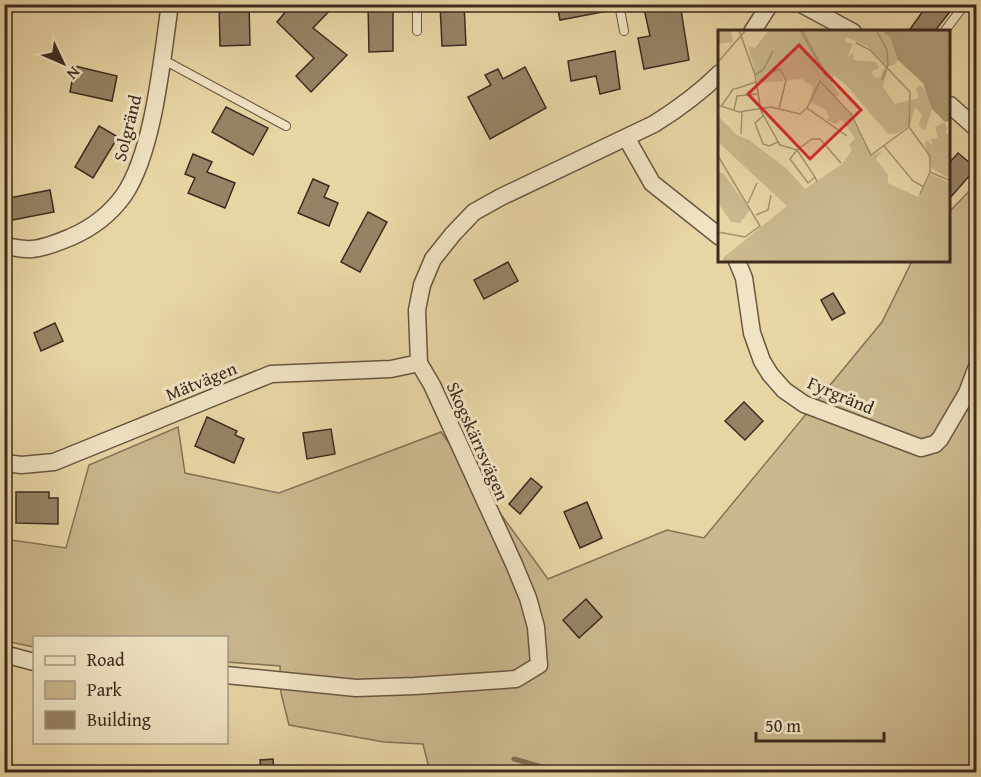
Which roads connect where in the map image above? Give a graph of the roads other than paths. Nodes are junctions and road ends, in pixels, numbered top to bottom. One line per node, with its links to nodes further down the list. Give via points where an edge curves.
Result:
1 (170, 4): 12 (street, Solgränd)
2 (417, 4): 11 (lane)
3 (619, 4): 7 (lane)
4 (770, 4): 8 (street)
5 (801, 4): 9 (street)
6 (965, 4): 10 (lane)
7 (624, 30)
8 (753, 30)
9 (849, 30)
10 (946, 30)
11 (417, 31)
12 (162, 59): 15 (lane); 19 (street, Solgränd, via 138,168 108,214 57,243 31,249)
13 (718, 75): 17 (street, Skogskärrsvägen, via 678,110)
14 (951, 106): 16 (street)
15 (286, 126)
16 (976, 128)
17 (627, 139): 18 (street, via 652,183); 21 (street, Skogskärrsvägen, via 501,197 474,212 453,234 433,259 422,285 417,309)
18 (718, 235)
19 (4, 246)
20 (737, 262): 22 (street, Fyrgränd, via 762,361 784,390 804,404 921,448 940,439)
21 (419, 363): 23 (street, Mätvägen, via 391,369 271,374 54,462); 26 (street, Skogskärrsvägen, via 528,598 536,627 539,666 516,679 356,688)
22 (976, 369)
23 (4, 463)
24 (4, 654): 25 (street)
25 (33, 662)
26 (228, 675)

